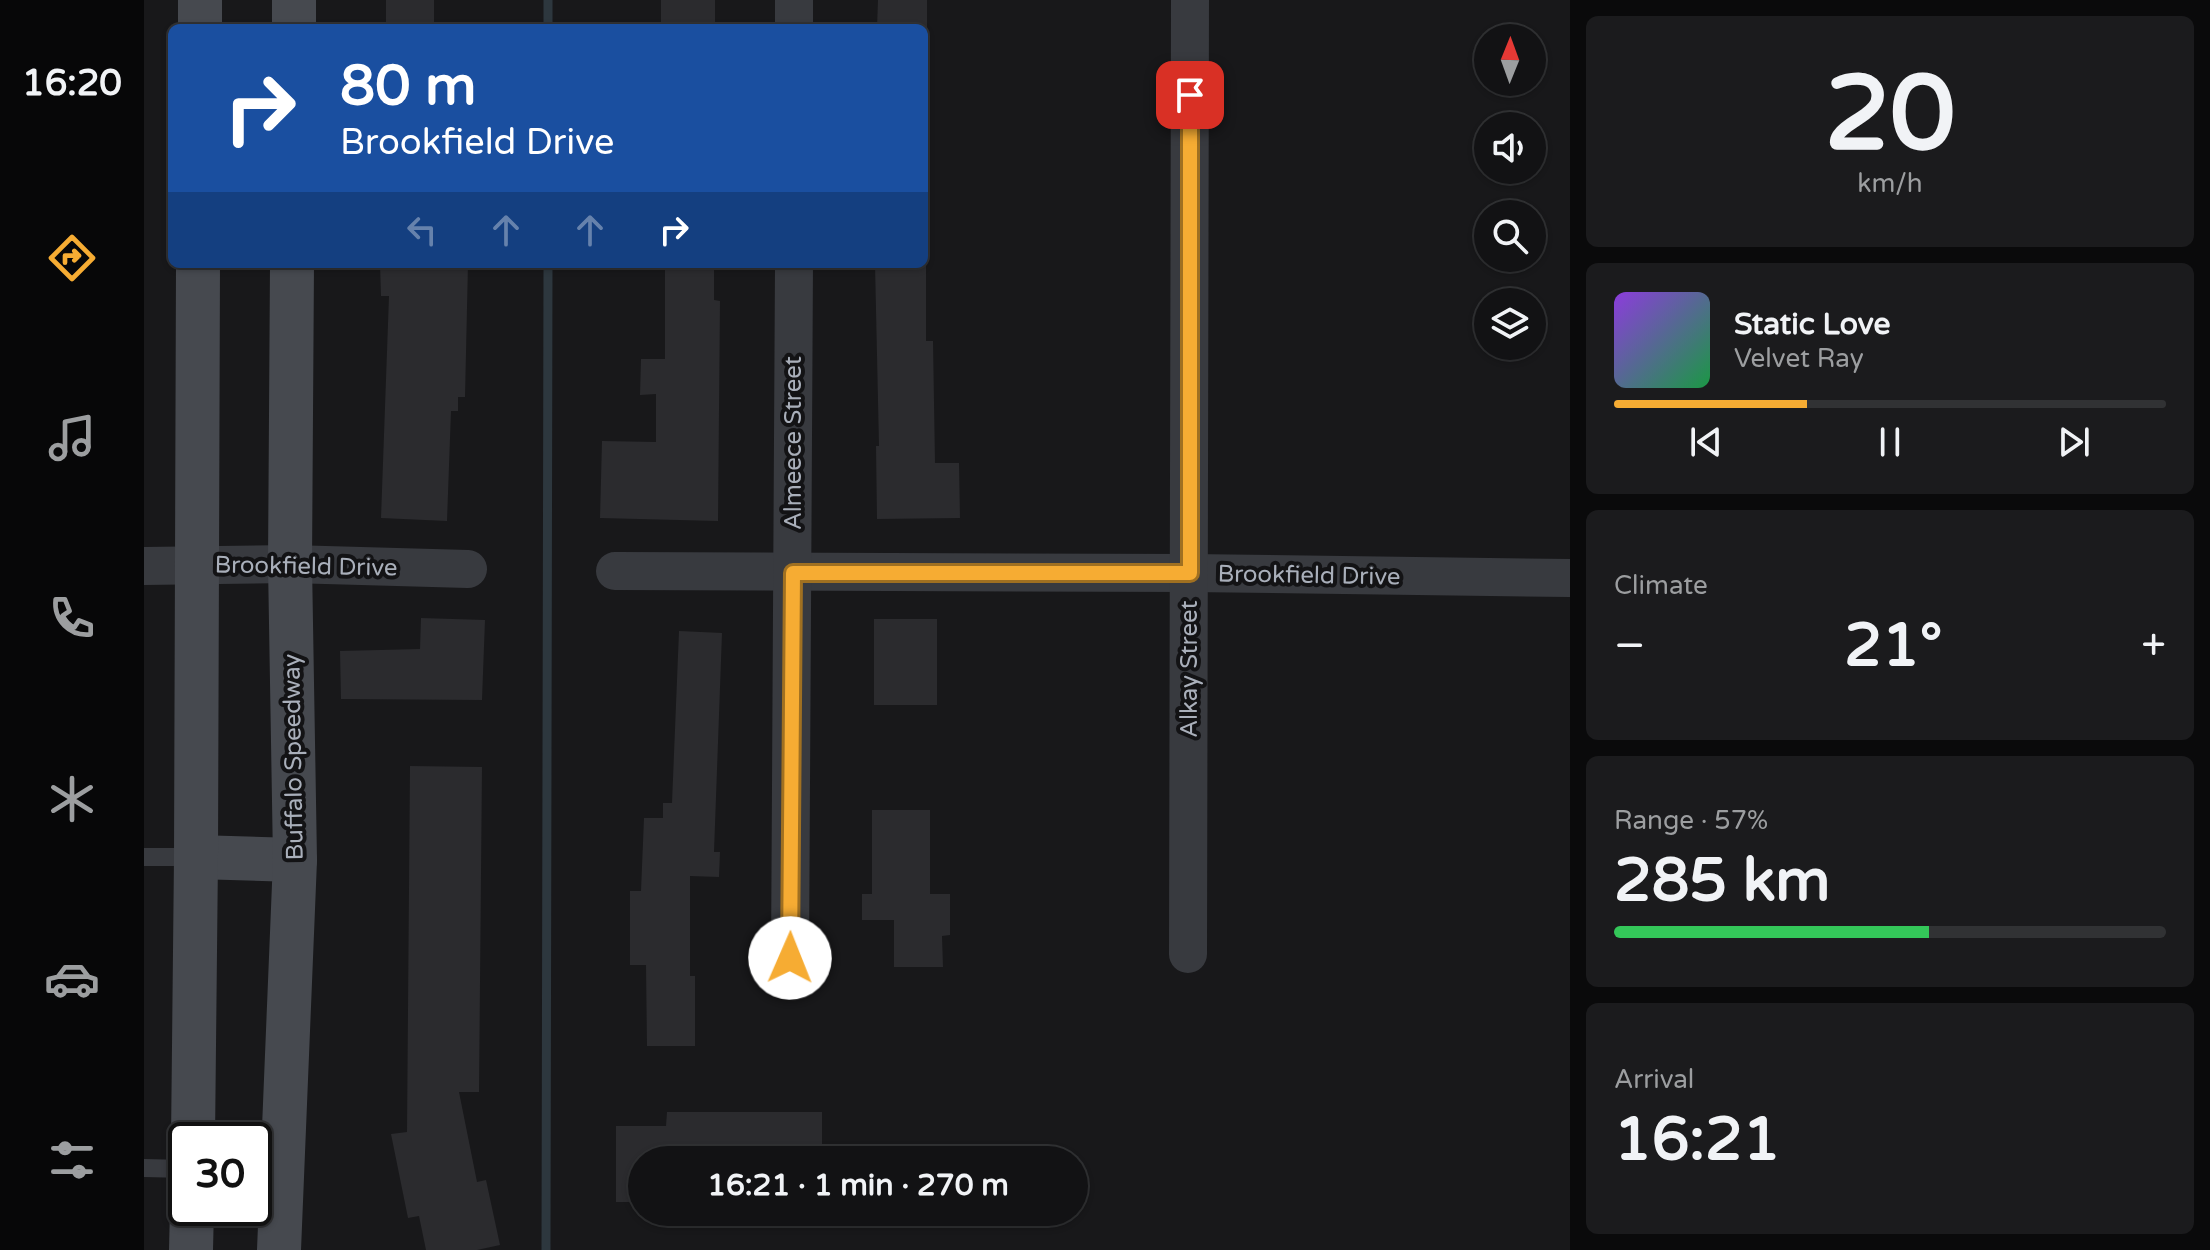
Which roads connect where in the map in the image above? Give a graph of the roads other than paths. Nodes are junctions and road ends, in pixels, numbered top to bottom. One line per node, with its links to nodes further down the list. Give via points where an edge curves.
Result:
1 (200, 0): 5 (main road)
2 (294, 0): 6 (main road)
3 (794, 0): 7 (street)
4 (1190, 0): 17 (street, Alkay Street)
5 (200, 24)
6 (294, 24)
7 (794, 24)
8 (198, 268): 12 (main road)
9 (292, 268): 11 (main road, Buffalo Speedway)
10 (794, 268): 16 (street, Almeece Street)
11 (290, 564): 12 (street, Brookfield Drive); 14 (street, Brookfield Drive); 21 (main road, Buffalo Speedway)
12 (195, 565): 13 (street, Brookfield Drive); 20 (main road)
13 (144, 566)
14 (468, 569)
15 (615, 571): 16 (street, Brookfield Drive)
16 (793, 573): 17 (street, Brookfield Drive); 23 (street, Almeece Street)
17 (1190, 573): 18 (street, Brookfield Drive); 22 (street, Alkay Street)
18 (1570, 578)
19 (144, 857): 20 (lane)
20 (196, 857): 21 (main road); 24 (main road)
21 (295, 860): 29 (main road, Buffalo Speedway)
22 (1188, 954)
23 (790, 958)
24 (193, 1122)
25 (144, 1168): 26 (lane)
26 (168, 1169)
27 (192, 1226): 28 (main road)
28 (191, 1250)
29 (279, 1250)

